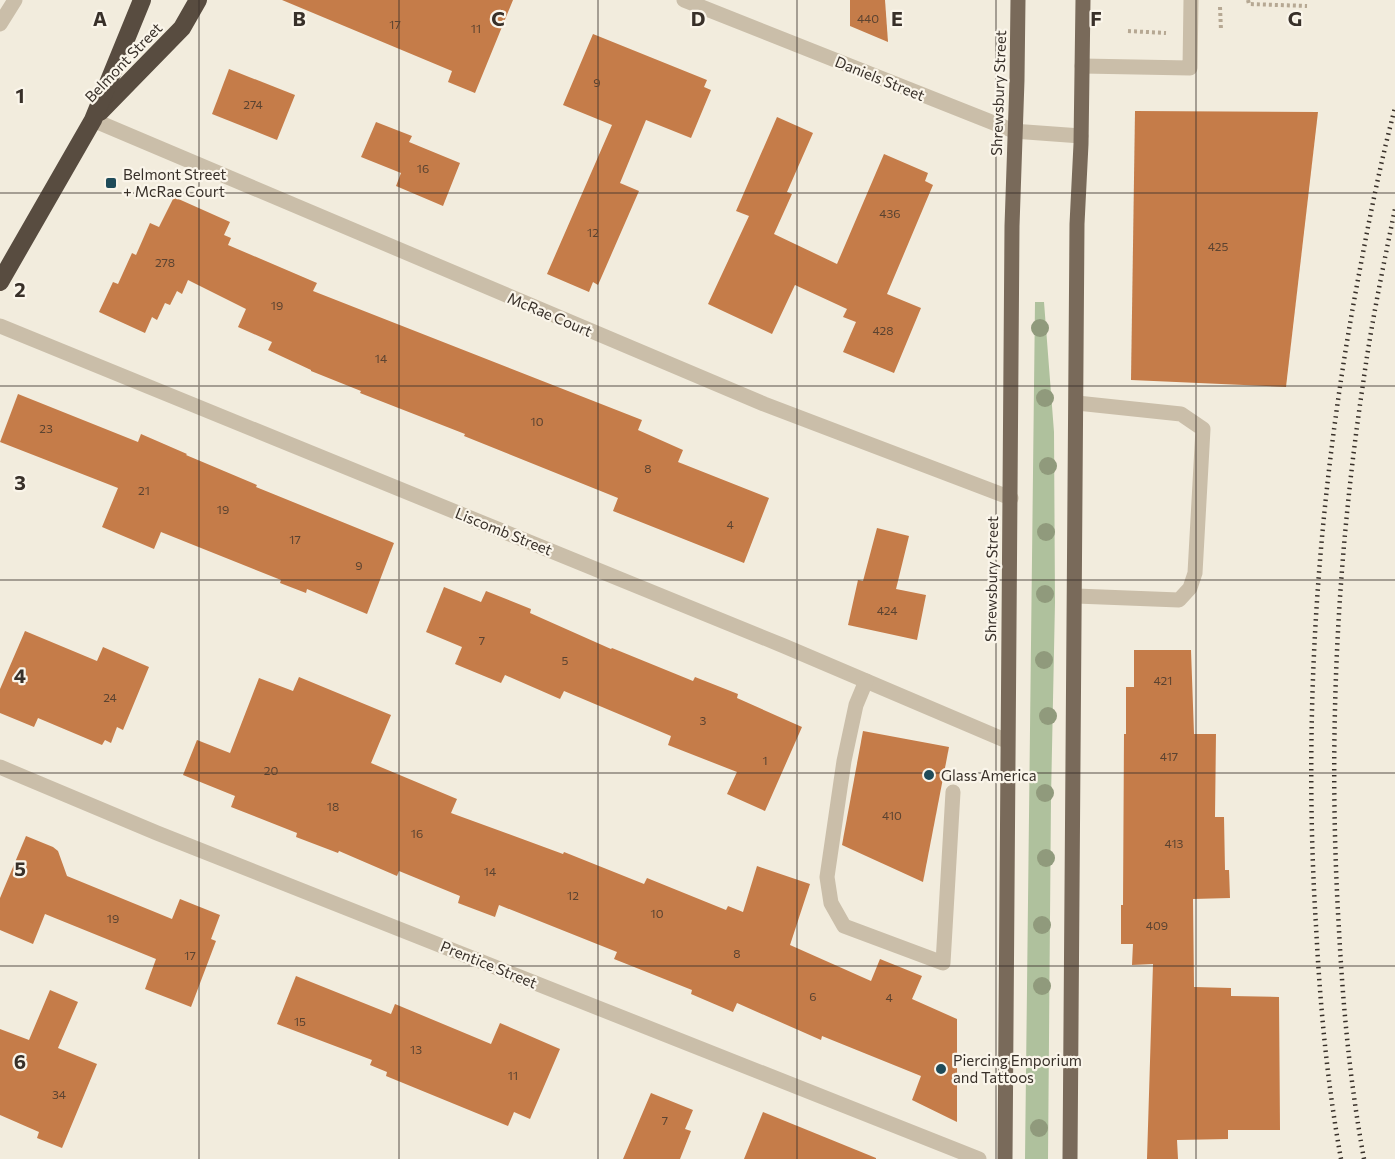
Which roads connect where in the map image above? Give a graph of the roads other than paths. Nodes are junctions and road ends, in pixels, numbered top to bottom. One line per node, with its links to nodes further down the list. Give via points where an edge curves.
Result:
1 (15, 0): 8 (street)
2 (142, 0): 10 (highway, Belmont Street)
3 (198, 0): 10 (highway, Belmont Street, via 182,27)
4 (684, 0): 11 (street, Daniels Street)
5 (1018, 0): 11 (main road, Shrewsbury Street)
6 (1083, 0): 9 (main road)
7 (1191, 0): 9 (street, via 1190,68)
8 (0, 24)
9 (1082, 66): 12 (main road)
10 (93, 120): 13 (highway, Belmont Street); 16 (street, McRae Court, via 764,404)
11 (1014, 131): 12 (street, Daniels Street); 16 (main road, Shrewsbury Street)
12 (1081, 136): 15 (main road)
13 (0, 282)
14 (0, 326): 18 (street, Liscomb Street)
15 (1077, 403): 17 (main road); 17 (street, via 1181,414 1203,429 1195,573 1190,588 1179,600)
16 (1011, 498): 19 (main road, Shrewsbury Street)
17 (1076, 596): 24 (main road)
18 (866, 681): 19 (street, Liscomb Street); 21 (street, via 856,705 844,761 827,877 831,903 844,926 943,963)
19 (1007, 741): 23 (main road, Shrewsbury Street)
20 (0, 767): 22 (street, Prentice Street)
21 (953, 792)
22 (979, 1159)
23 (1005, 1159)
24 (1070, 1159)

